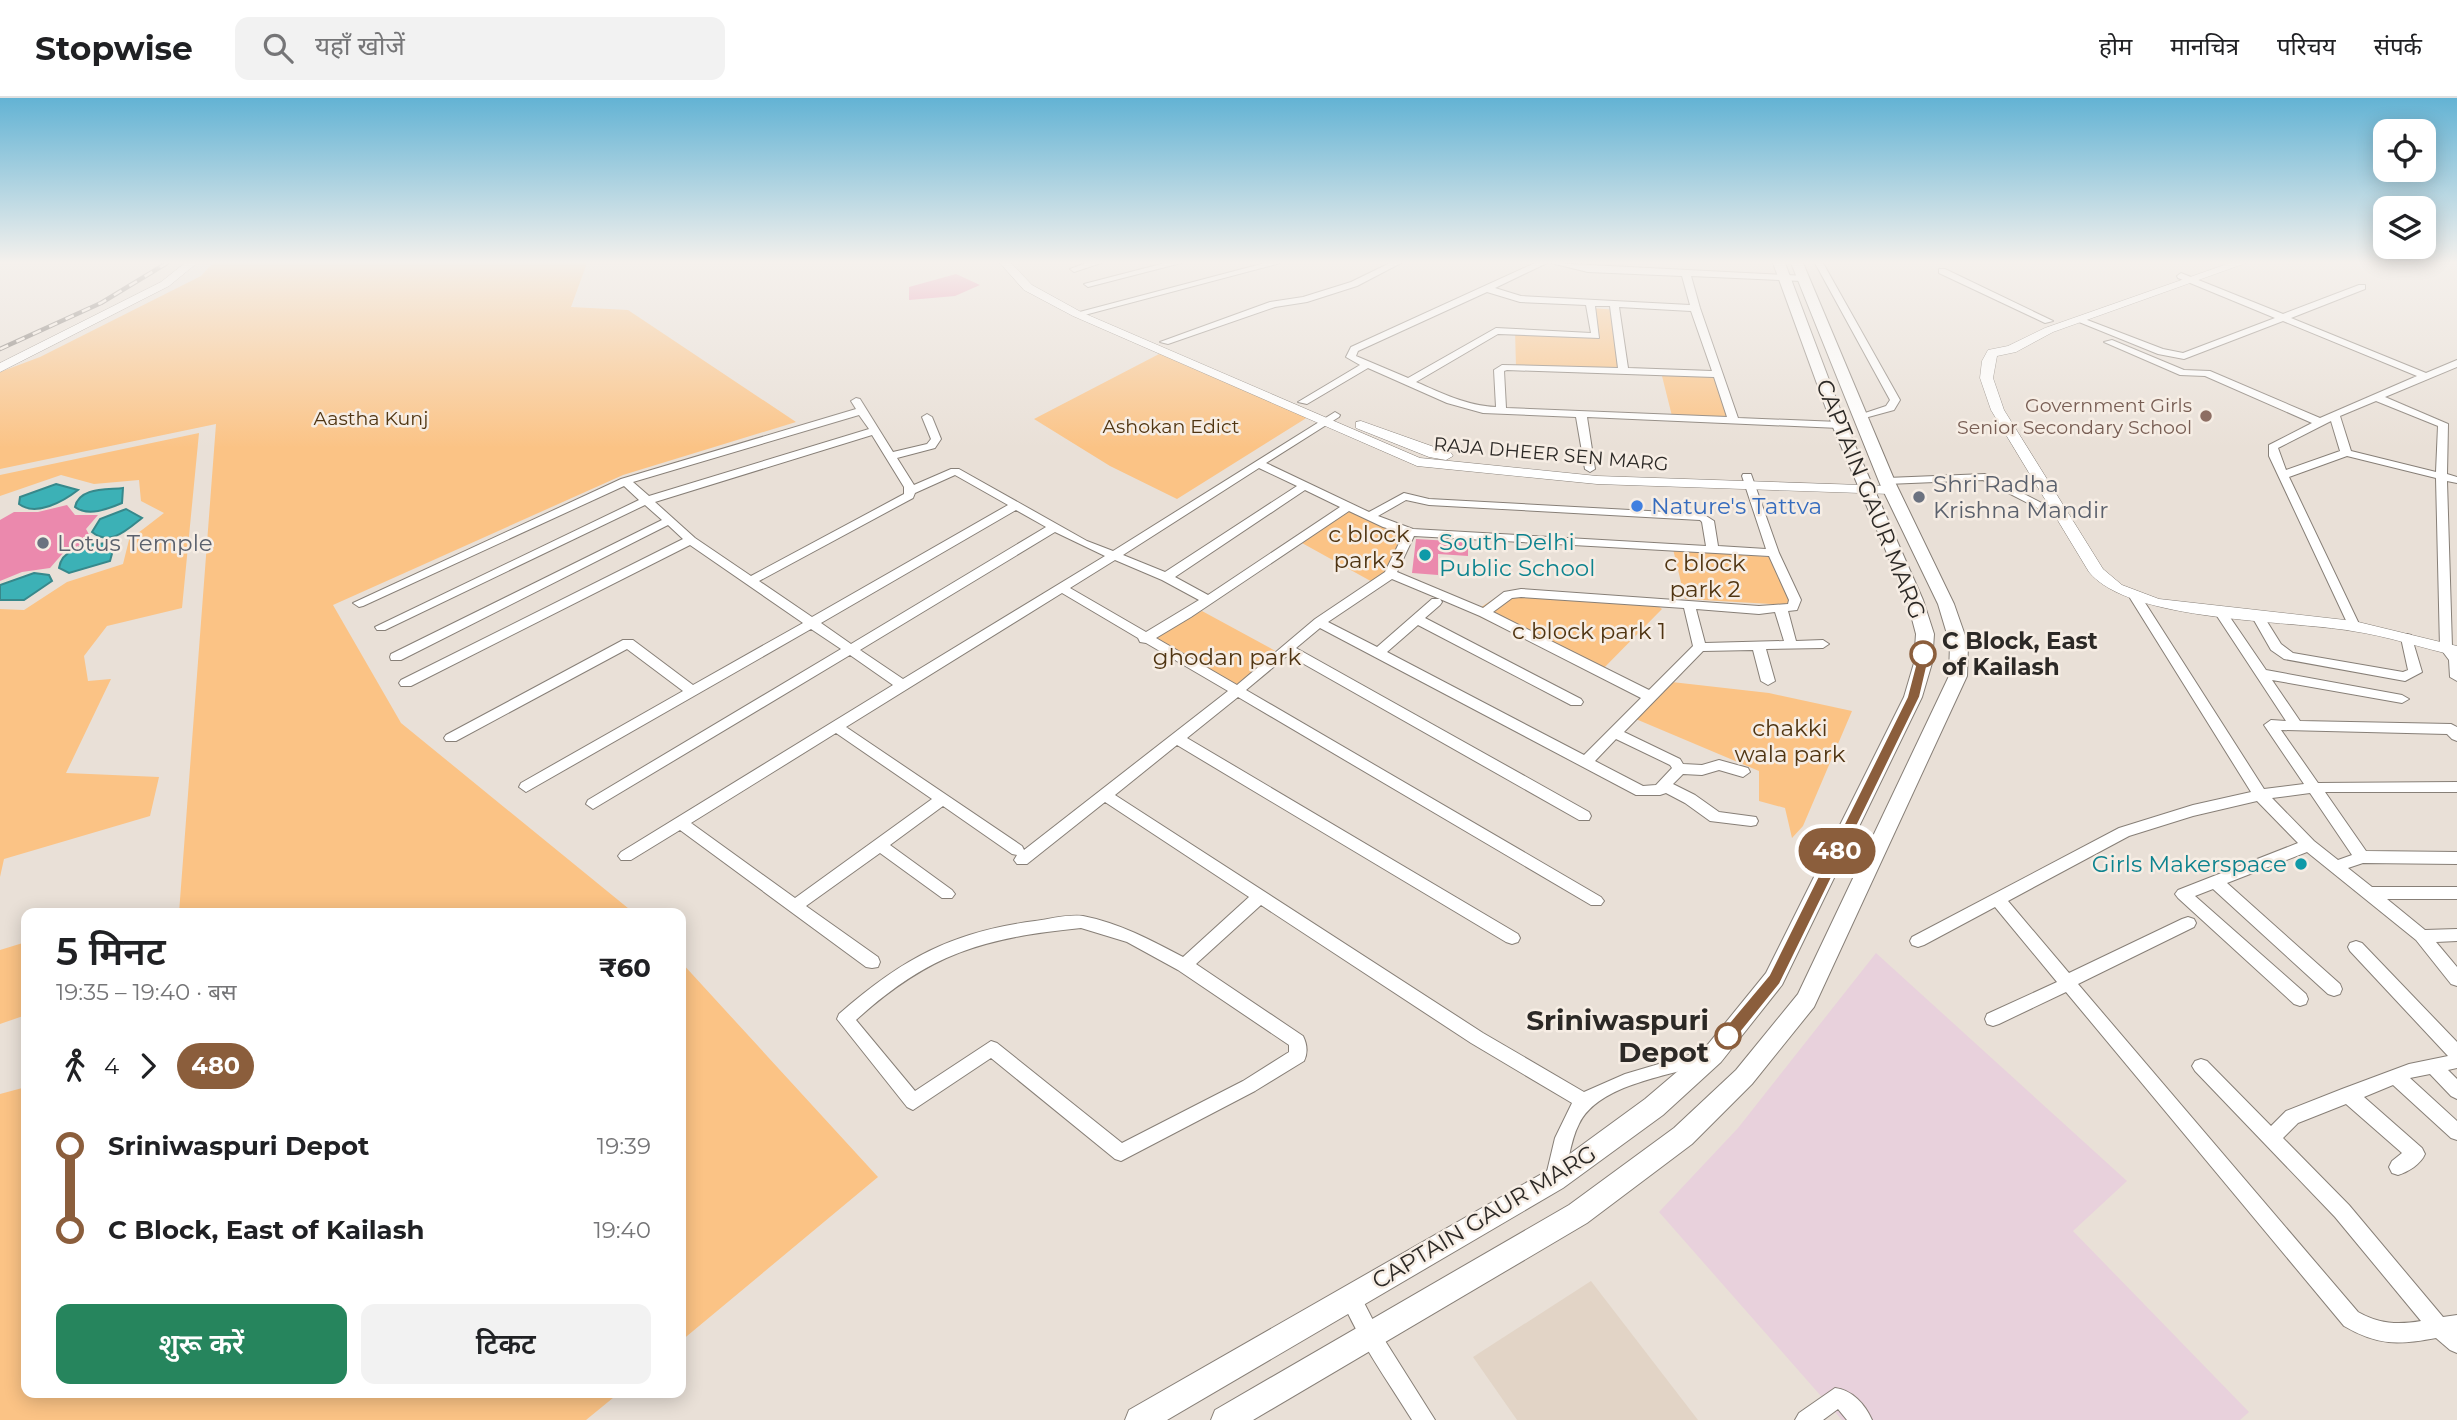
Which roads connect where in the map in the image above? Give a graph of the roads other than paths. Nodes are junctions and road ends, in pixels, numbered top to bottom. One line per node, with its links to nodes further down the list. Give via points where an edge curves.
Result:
1 (67, 325): 21 (street)
2 (84, 325): 24 (street)
3 (1113, 325): 36 (street, RAJA DHEER SEN MARG)
4 (1118, 325): 19 (street, RAJA DHEER SEN MARG)
5 (1214, 325): 19 (street)
6 (1410, 325): 23 (street, via 1351,351 1351,357)
7 (1594, 325): 28 (street, via 1596,336 1496,331)
8 (1617, 325): 25 (street)
9 (1701, 325): 26 (street)
10 (1807, 325): 39 (main road, CAPTAIN GAUR MARG)
11 (1817, 325): 34 (main road, CAPTAIN GAUR MARG)
12 (1853, 325): 34 (street, via 1895,400 1890,408)
13 (2040, 325): 20 (street, via 2008,340)
14 (2066, 325): 20 (street)
15 (2080, 325): 38 (street, via 2183,373 2207,373)
16 (2082, 325): 17 (street, via 2184,356)
17 (2262, 325)
18 (2296, 325): 27 (street)
19 (1165, 342): 30 (street, RAJA DHEER SEN MARG)
20 (1999, 351): 56 (street, via 1989,357 1989,393)
21 (0, 358)
22 (2457, 363): 27 (street)
23 (1367, 365): 28 (street); 30 (street)
24 (0, 368)
25 (1624, 372): 26 (street); 31 (street, via 1502,368)
26 (1717, 374): 37 (street)
27 (2425, 376): 29 (street)
28 (1407, 383): 31 (street, via 1472,408)
29 (2376, 397): 33 (street); 46 (street, via 2443,424)
30 (1303, 402): 36 (street, RAJA DHEER SEN MARG)
31 (1501, 411): 32 (street)
32 (1581, 415): 37 (street); 44 (street)
33 (2334, 415): 38 (street); 41 (street)
34 (1861, 416): 50 (main road, CAPTAIN GAUR MARG)
35 (928, 418): 42 (street, via 936,439 930,446)
36 (1330, 418): 43 (street); 44 (street, RAJA DHEER SEN MARG, via 1434,454); 49 (street, RAJA DHEER SEN MARG, via 1428,464 1597,480)
37 (1734, 422): 39 (street)
38 (2319, 422): 45 (street, via 2273,447)
39 (1839, 425): 50 (main road, CAPTAIN GAUR MARG)
40 (874, 431): 42 (street); 48 (street, via 859,406); 53 (street)
41 (2346, 453): 45 (street); 46 (street)
42 (890, 456): 52 (street)
43 (1259, 464): 51 (street); 64 (street)
44 (1590, 469): 49 (street, RAJA DHEER SEN MARG)
45 (2283, 475): 81 (street)
46 (2441, 477): 47 (street); 91 (street)
47 (2457, 480)
48 (625, 481): 53 (street); 72 (street)
49 (1749, 481): 50 (street, RAJA DHEER SEN MARG); 63 (street)
50 (1877, 485): 56 (street, via 1985,478); 152 (main road, CAPTAIN GAUR MARG, via 1925,634 1923,663 1913,697 1774,979); 166 (main road, CAPTAIN GAUR MARG, via 1946,604 1959,644 1958,676 1806,1000 1744,1077 1683,1136 1578,1214)
51 (1303, 486): 55 (street); 66 (street)
52 (911, 491): 54 (street, via 955,471); 67 (street, via 903,500)
53 (645, 501): 58 (street); 82 (street)
54 (1015, 506): 59 (street); 80 (street)
55 (1348, 507): 57 (street); 70 (street)
56 (2061, 516): 69 (street, via 2096,572)
57 (1369, 517): 60 (street); 62 (street, via 1404,496 1429,502 1703,517 1708,521)
58 (668, 521): 61 (street); 93 (street)
59 (1055, 527): 64 (street); 90 (street)
60 (1410, 532): 62 (street); 65 (street)
61 (691, 540): 67 (street); 97 (street)
62 (1713, 550): 63 (street)
63 (1773, 553): 74 (street, via 1796,604)
64 (1114, 556): 66 (street); 68 (street)
65 (1390, 574): 76 (street); 79 (street)
66 (1166, 577): 70 (street)
67 (748, 582): 80 (street)
68 (1060, 587): 84 (street); 98 (street)
69 (2136, 597): 75 (street); 118 (street)
70 (1208, 600): 84 (street)
71 (1436, 602): 78 (street)
72 (359, 603)
73 (1689, 605): 74 (street); 76 (street, via 1521,593 1508,595); 88 (street)
74 (1781, 610): 85 (street)
75 (2219, 610): 77 (street); 94 (street)
76 (1484, 613): 101 (street)
77 (2257, 615): 81 (street); 83 (street, via 2276,647 2289,656 2405,677 2415,672)
78 (1418, 619): 92 (street); 103 (street)
79 (1319, 622): 89 (street); 92 (street)
80 (813, 623): 90 (street); 99 (street)
81 (2354, 626): 83 (street)
82 (381, 627)
83 (2407, 638): 91 (street)
84 (1144, 639): 100 (street)
85 (1791, 644): 86 (street); 87 (street)
86 (1823, 644)
87 (1758, 645): 88 (street); 96 (street)
88 (1700, 647): 101 (street)
89 (1286, 648): 100 (street); 121 (street)
90 (852, 649): 98 (street); 120 (street)
91 (2451, 650): 95 (street)
92 (1380, 652): 110 (street)
93 (396, 657)
94 (2260, 673): 102 (street); 104 (street)
95 (2457, 677)
96 (1768, 681)
97 (407, 683)
98 (902, 685): 105 (street)
99 (692, 691): 108 (street, via 628,643); 114 (street)
100 (1236, 692): 109 (street); 136 (street)
101 (1650, 696): 106 (street)
102 (2403, 699)
103 (1576, 702)
104 (2296, 724): 107 (street, via 2451,729); 116 (street, via 2271,725)
105 (836, 726): 119 (street); 123 (street)
106 (1615, 733): 110 (street); 111 (street, via 1675,762)
107 (2457, 736)
108 (451, 738)
109 (1176, 738): 117 (street); 141 (street)
110 (1586, 761): 113 (street, via 1641,791 1655,792)
111 (1679, 769): 112 (street, via 1719,765); 113 (street)
112 (1743, 772)
113 (1664, 786): 122 (street, via 1715,817)
114 (526, 787)
115 (2457, 787): 116 (street)
116 (2313, 788): 118 (street); 127 (street)
117 (1106, 796): 119 (street, via 1020,855); 134 (street)
118 (2261, 796): 125 (street); 135 (street, via 2124,832)
119 (943, 799): 124 (street)
120 (593, 804)
121 (1584, 816)
122 (1751, 821)
123 (680, 822): 126 (street); 137 (street)
124 (880, 845): 133 (street); 137 (street)
125 (2309, 845): 129 (street); 130 (street)
126 (626, 856)
127 (2362, 857): 128 (street); 129 (street)
128 (2457, 858)
129 (2336, 867): 131 (street)
130 (2214, 881): 148 (street); 149 (street, via 2183,894)
131 (2368, 893): 132 (street); 140 (street)
132 (2457, 893)
133 (947, 894)
134 (1260, 897): 145 (street); 159 (street, via 1491,1047)
135 (1997, 899): 142 (street); 147 (street)
136 (1597, 901)
137 (795, 906): 144 (street)
138 (2189, 923): 147 (street)
139 (2457, 935): 140 (street)
140 (2422, 936): 146 (street)
141 (1512, 938)
142 (1918, 941)
143 (2357, 947): 151 (street)
144 (872, 962)
145 (1184, 965): 145 (street, via 1132,937 1081,922 1017,927 951,946 891,980 845,1018 914,1102 991,1048 1121,1153 1250,1086 1297,1056 1297,1041)
146 (2457, 979)
147 (2067, 983): 150 (street); 165 (street, via 2351,1319 2381,1334)
148 (2334, 989)
149 (2300, 999)
150 (1993, 1019)
151 (2457, 1054)
152 (1713, 1055): 159 (street, via 1607,1088); 163 (main road, CAPTAIN GAUR MARG, via 1654,1107)
153 (2457, 1061): 155 (street)
154 (2201, 1066): 161 (street)
155 (2433, 1066): 156 (street); 157 (street)
156 (2395, 1076): 158 (street); 160 (street)
157 (2457, 1091)
158 (2348, 1094): 161 (street, via 2292,1117); 162 (street, via 2416,1154)
159 (1585, 1101): 163 (street, via 1563,1138)
160 (2457, 1132)
161 (2271, 1137): 165 (street)
162 (2398, 1167)
163 (1554, 1180): 164 (main road, CAPTAIN GAUR MARG)
164 (1351, 1298): 166 (street); 168 (main road, CAPTAIN GAUR MARG)
165 (2448, 1326): 167 (street)
166 (1370, 1335): 169 (main road, CAPTAIN GAUR MARG); 170 (street)
167 (2457, 1343)
168 (1139, 1420)
169 (1225, 1420)
170 (1424, 1420)
171 (1806, 1420): 172 (street, via 1835,1398 1843,1399)
172 (1861, 1420)

